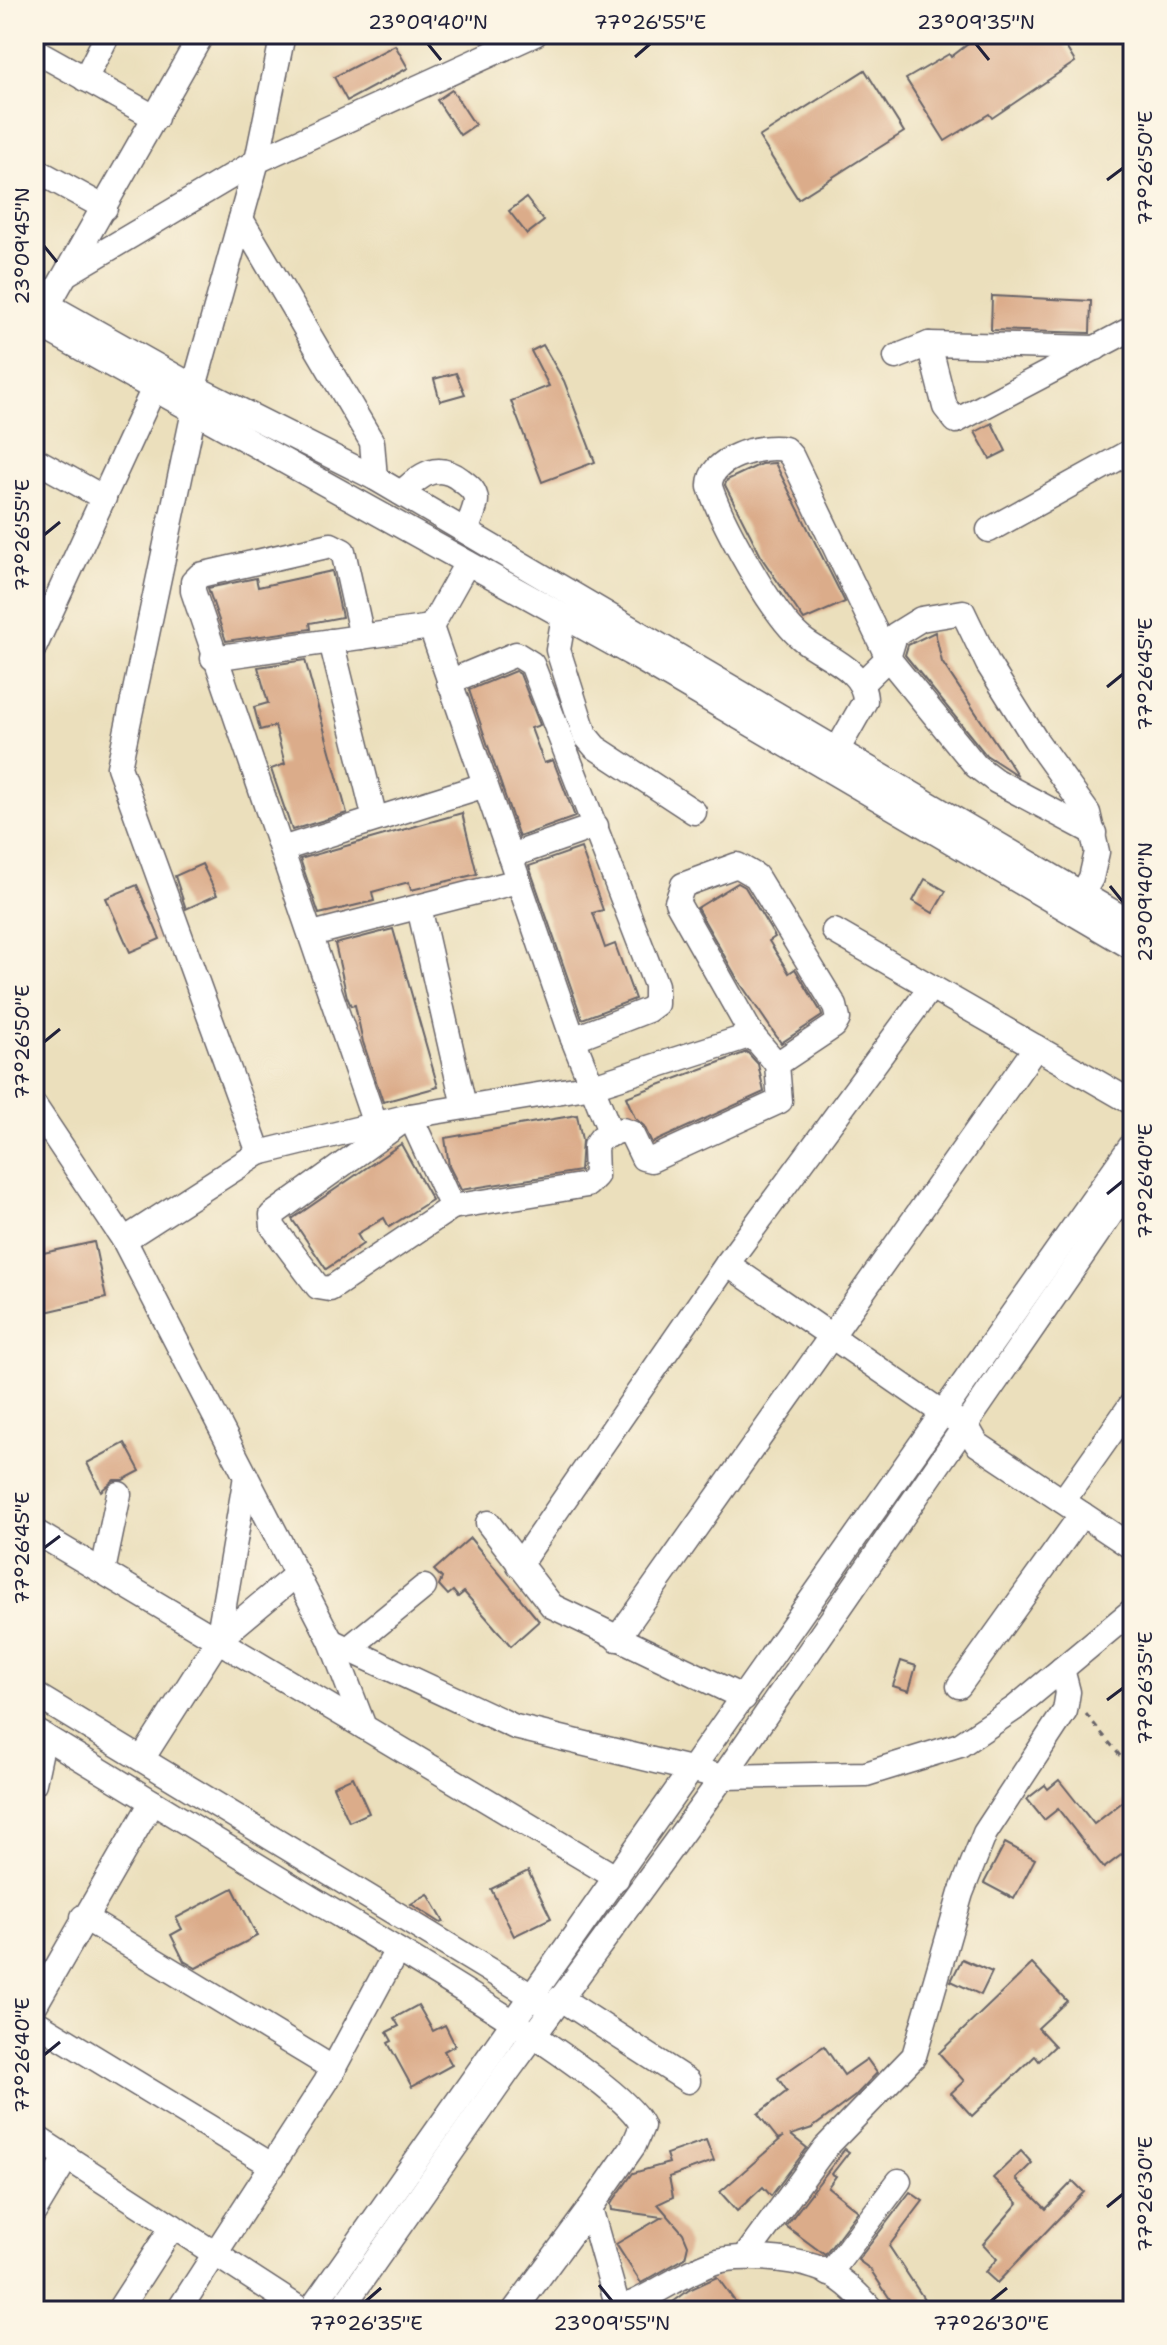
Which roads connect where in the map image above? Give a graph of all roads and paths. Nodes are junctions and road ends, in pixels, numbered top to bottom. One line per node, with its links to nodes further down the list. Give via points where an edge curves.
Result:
1 (108, 34): 6 (street)
2 (202, 34): 7 (street)
3 (283, 34): 8 (street)
4 (535, 34): 8 (street)
5 (34, 50): 6 (street)
6 (85, 79): 7 (street)
7 (156, 118): 10 (street)
8 (257, 161): 11 (street); 12 (street)
9 (34, 169): 10 (street)
10 (105, 208): 12 (street)
11 (241, 219): 19 (street); 22 (street, via 372,442)
12 (68, 273): 13 (street)
13 (39, 308): 18 (street)
14 (1133, 329): 16 (street)
15 (929, 344): 16 (street); 16 (street, via 945,407 956,421); 17 (street)
16 (1098, 348)
17 (896, 357)
18 (158, 379): 19 (street); 24 (street)
19 (194, 399): 22 (street); 27 (street); 67 (street, via 119,767)
20 (1133, 450): 25 (street)
21 (34, 459): 24 (street)
22 (375, 478): 23 (street)
23 (401, 493): 26 (street); 26 (street, via 427,471 439,469 456,476 472,488 476,502)
24 (104, 498): 32 (street)
25 (989, 530)
26 (466, 531): 37 (street)
27 (467, 563): 28 (street); 29 (street)
28 (564, 616): 37 (street); 41 (street, via 558,650 585,735 595,747)
29 (431, 627): 30 (street); 35 (street)
30 (362, 637): 31 (street); 33 (street, via 343,551 331,545 200,575 193,591)
31 (331, 641): 33 (street); 42 (street)
32 (34, 648)
33 (213, 658): 45 (street)
34 (888, 658): 36 (street); 36 (street, via 785,449 764,447 715,467 709,476 712,495 778,616); 38 (street, via 895,635 908,627 931,616 963,612 988,664); 40 (street, via 976,766)
35 (449, 682): 39 (street); 43 (street, via 516,654 525,657)
36 (861, 684): 37 (street, via 865,701)
37 (832, 758): 48 (street)
38 (1066, 780): 40 (street); 44 (street, via 1088,813)
39 (485, 785): 42 (street); 46 (street)
40 (1040, 802): 44 (street)
41 (694, 812)
42 (375, 819): 45 (street)
43 (596, 826): 46 (street); 56 (street, via 656,985 656,1004)
44 (1094, 833): 48 (street, via 1097,852 1091,878)
45 (282, 849): 52 (street)
46 (510, 856): 47 (street)
47 (518, 881): 49 (street); 56 (street)
48 (1077, 903): 50 (street); 53 (street)
49 (419, 907): 52 (street); 62 (street)
50 (1133, 924)
51 (834, 931): 54 (street)
52 (312, 934): 64 (street)
53 (1133, 948)
54 (931, 987): 57 (street); 71 (street)
55 (752, 1035): 58 (street); 58 (street, via 677,902 683,885 737,865 756,876 838,1019); 59 (street)
56 (573, 1039): 59 (street)
57 (1036, 1047): 60 (street); 72 (street)
58 (777, 1064): 65 (street, via 781,1095 774,1106 651,1160 643,1158 631,1133)
59 (593, 1086): 62 (street); 65 (street)
60 (1133, 1103)
61 (34, 1105): 70 (street)
62 (464, 1106): 63 (street)
63 (410, 1116): 64 (street); 69 (street); 69 (street, via 272,1215 273,1227 318,1287 330,1289)
64 (375, 1124): 67 (street)
65 (611, 1134): 69 (street, via 595,1146 596,1176 587,1185)
66 (1133, 1143): 74 (street)
67 (259, 1153): 70 (street)
68 (1133, 1182): 75 (street)
69 (452, 1207)
70 (124, 1240): 76 (street)
71 (727, 1264): 72 (street); 82 (street)
72 (831, 1338): 74 (street); 87 (street)
73 (1133, 1402): 78 (street)
74 (944, 1414): 75 (street); 93 (street)
75 (966, 1425): 78 (street, via 977,1444); 99 (street)
76 (246, 1476): 84 (street); 88 (street)
77 (119, 1494): 83 (street)
78 (1073, 1508): 81 (street); 91 (street)
79 (488, 1523): 82 (street)
80 (34, 1531): 83 (street)
81 (1133, 1548)
82 (519, 1565): 87 (street, via 552,1606)
83 (103, 1571): 88 (street)
84 (297, 1574): 88 (street); 89 (street)
85 (424, 1587): 89 (street)
86 (1133, 1610): 90 (street)
87 (617, 1639): 93 (street)
88 (218, 1640): 94 (street); 96 (street)
89 (340, 1645): 94 (street); 98 (street, via 515,1727)
90 (1065, 1681): 97 (path); 99 (street, via 960,1745 866,1774); 119 (street, via 1065,1711 985,1833 961,1893 914,2056 825,2148)
91 (959, 1686)
92 (34, 1694): 96 (street)
93 (744, 1698): 98 (street)
94 (364, 1727): 102 (street)
95 (39, 1733): 100 (street); 101 (street)
96 (142, 1759): 105 (street)
97 (1130, 1768)
98 (694, 1769): 99 (street); 102 (street)
99 (723, 1777): 105 (street)
100 (34, 1783)
101 (152, 1802): 103 (street); 104 (street)
102 (617, 1878): 105 (street)
103 (83, 1917): 106 (street); 109 (street)
104 (397, 1950): 108 (street); 109 (street)
105 (549, 2001): 108 (street); 110 (street)
106 (34, 2007)
107 (34, 2021): 113 (street)
108 (524, 2029): 115 (street, via 639,2116 642,2126 634,2145); 125 (street); 126 (street)
109 (334, 2069): 113 (street)
110 (688, 2081)
111 (34, 2136): 112 (street)
112 (67, 2157): 116 (street); 117 (street)
113 (273, 2166): 118 (street)
114 (899, 2181): 120 (street)
115 (590, 2208): 121 (street); 127 (street)
116 (34, 2212)
117 (173, 2226): 118 (street); 122 (street)
118 (217, 2254): 123 (street); 124 (street)
119 (745, 2257): 120 (street, via 816,2267); 121 (street, via 697,2269)
120 (829, 2274): 128 (street, via 852,2287)
121 (631, 2308)
122 (118, 2311)
123 (178, 2311)
124 (303, 2311)
125 (310, 2311)
126 (340, 2311)
127 (514, 2311)
128 (873, 2311)

